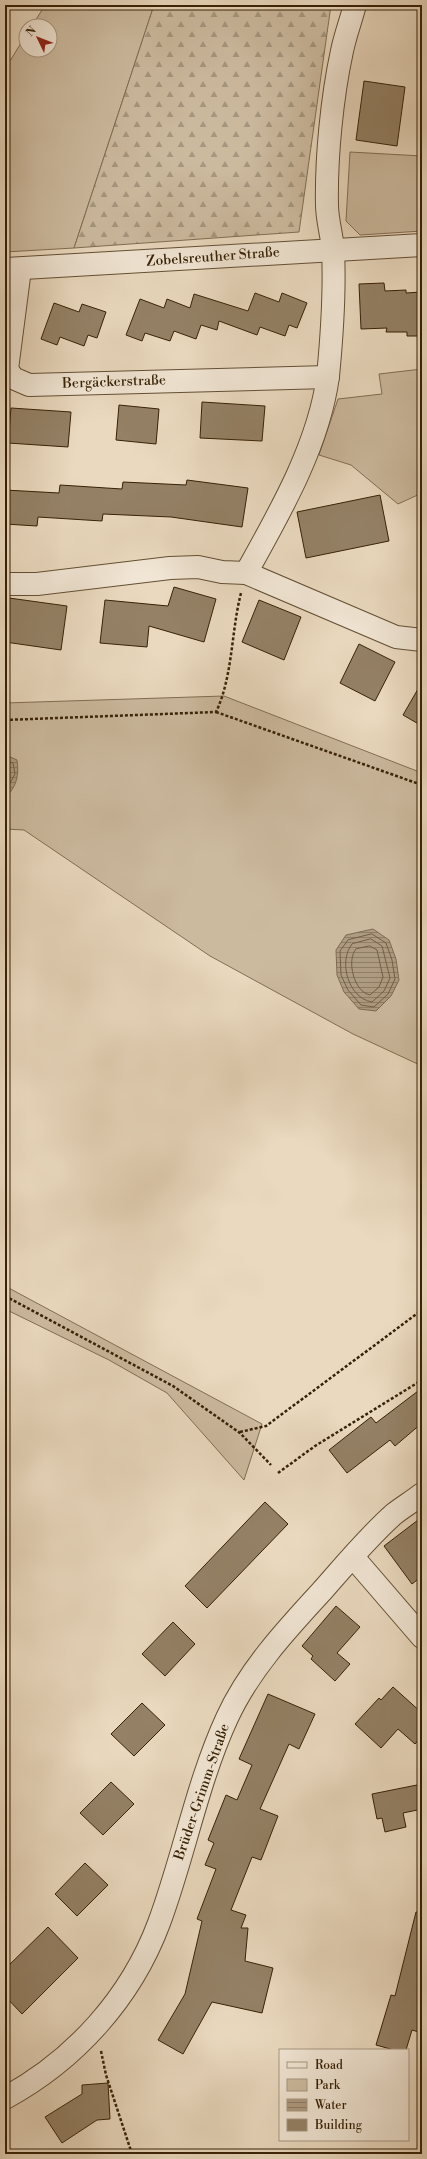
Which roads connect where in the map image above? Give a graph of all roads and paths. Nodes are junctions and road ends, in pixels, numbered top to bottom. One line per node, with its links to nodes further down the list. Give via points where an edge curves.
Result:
1 (355, 5): 3 (street, via 342,50 334,99 327,205)
2 (422, 245): 3 (street, Zobelsreuther Straße)
3 (333, 250): 4 (street, Zobelsreuther Straße); 5 (street)
4 (12, 269): 5 (street, Bergäckerstraße, via 7,369 13,378 29,385)
5 (328, 377): 6 (street, via 309,446 282,509)
6 (246, 574): 7 (street, via 191,567 37,584); 8 (street, via 396,637); 9 (path, via 236,612 224,696)
7 (5, 584)
8 (422, 640)
9 (216, 712): 10 (path); 11 (path)
10 (5, 720)
11 (422, 785)
12 (5, 1296): 15 (path, via 173,1386)
13 (422, 1310): 15 (path, via 266,1426)
14 (422, 1380): 17 (path, via 315,1446)
15 (240, 1433): 16 (path)
16 (271, 1465)
17 (278, 1473)
18 (422, 1494): 19 (street, Brüder-Grimm-Straße, via 394,1514)
19 (353, 1557): 20 (street); 21 (street, Brüder-Grimm-Straße, via 266,1656 236,1700 215,1748 159,1924 137,1971)
20 (422, 1637)
21 (97, 2026): 22 (street, Brüder-Grimm-Straße, via 62,2060); 23 (path, via 106,2075)
22 (5, 2098)
23 (132, 2154)

